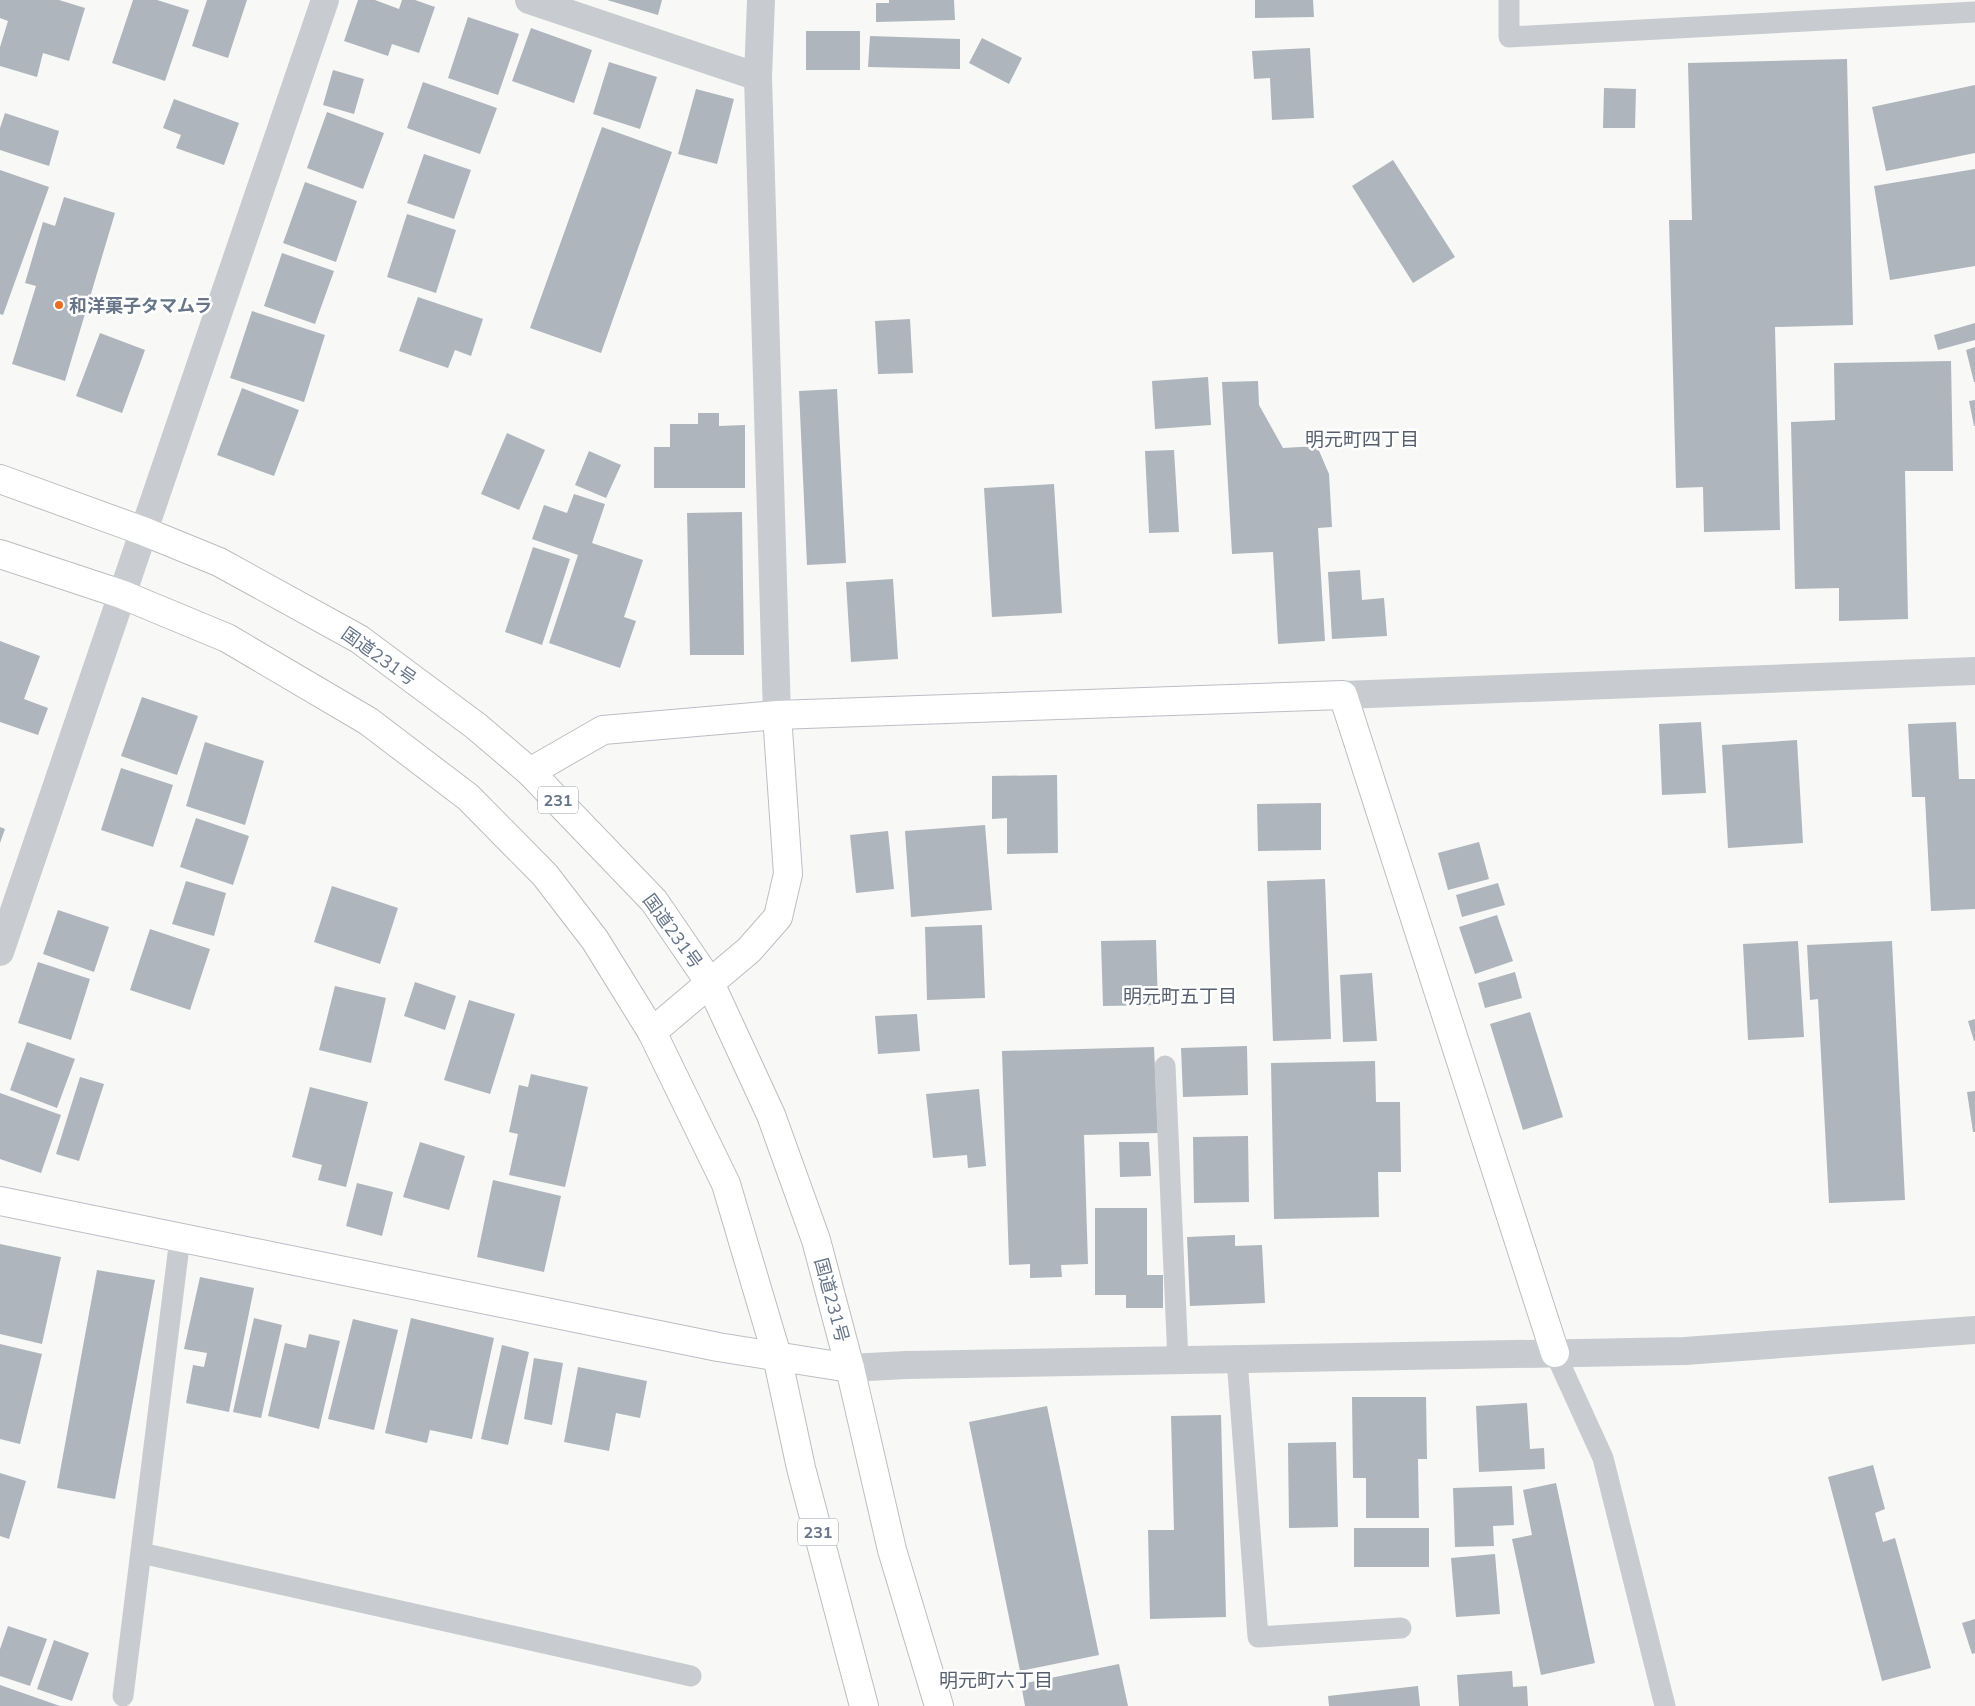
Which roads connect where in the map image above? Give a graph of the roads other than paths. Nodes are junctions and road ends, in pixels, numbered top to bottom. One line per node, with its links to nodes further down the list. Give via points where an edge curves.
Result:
1 (325, 0): 8 (street)
2 (529, 0): 6 (street)
3 (760, 0): 6 (street)
4 (1509, 0): 5 (lane, via 1509,37)
5 (1975, 12)
6 (758, 77): 13 (street)
7 (0, 479): 8 (main road, 国道231号 / 231)
8 (143, 531): 10 (street); 14 (main road, 国道231号 / 231, via 219,562 359,639 476,726)
9 (0, 554): 10 (main road, 231)
10 (121, 594): 15 (street); 17 (main road, 231, via 227,638 252,652 368,721 468,797 545,875 595,940)
11 (1975, 671): 12 (street)
12 (1343, 695): 13 (main road); 22 (main road)
13 (777, 715): 14 (main road, via 604,730); 16 (main road, via 788,874 778,917 749,950)
14 (530, 772): 16 (main road, 国道231号 / 231, via 654,900)
15 (0, 952)
16 (710, 983): 17 (main road); 26 (main road, 国道231号 / 231, via 771,1115 816,1240)
17 (652, 1032): 23 (main road, 231, via 726,1184)
18 (1165, 1066): 25 (lane)
19 (0, 1201): 20 (main road)
20 (180, 1238): 23 (main road); 27 (lane)
21 (1975, 1330): 22 (street, via 1685,1351)
22 (1555, 1354): 24 (street); 33 (lane, via 1603,1458)
23 (776, 1356): 26 (main road); 31 (main road, 231, via 801,1468)
24 (1237, 1359): 25 (street); 28 (lane, via 1258,1637)
25 (1178, 1361): 26 (street)
26 (850, 1368): 32 (main road, 国道231号 / 231, via 892,1550)
27 (141, 1553): 29 (lane); 30 (lane)
28 (1400, 1628)
29 (690, 1676)
30 (123, 1696)
31 (864, 1706)
32 (939, 1706)
33 (1665, 1706)

